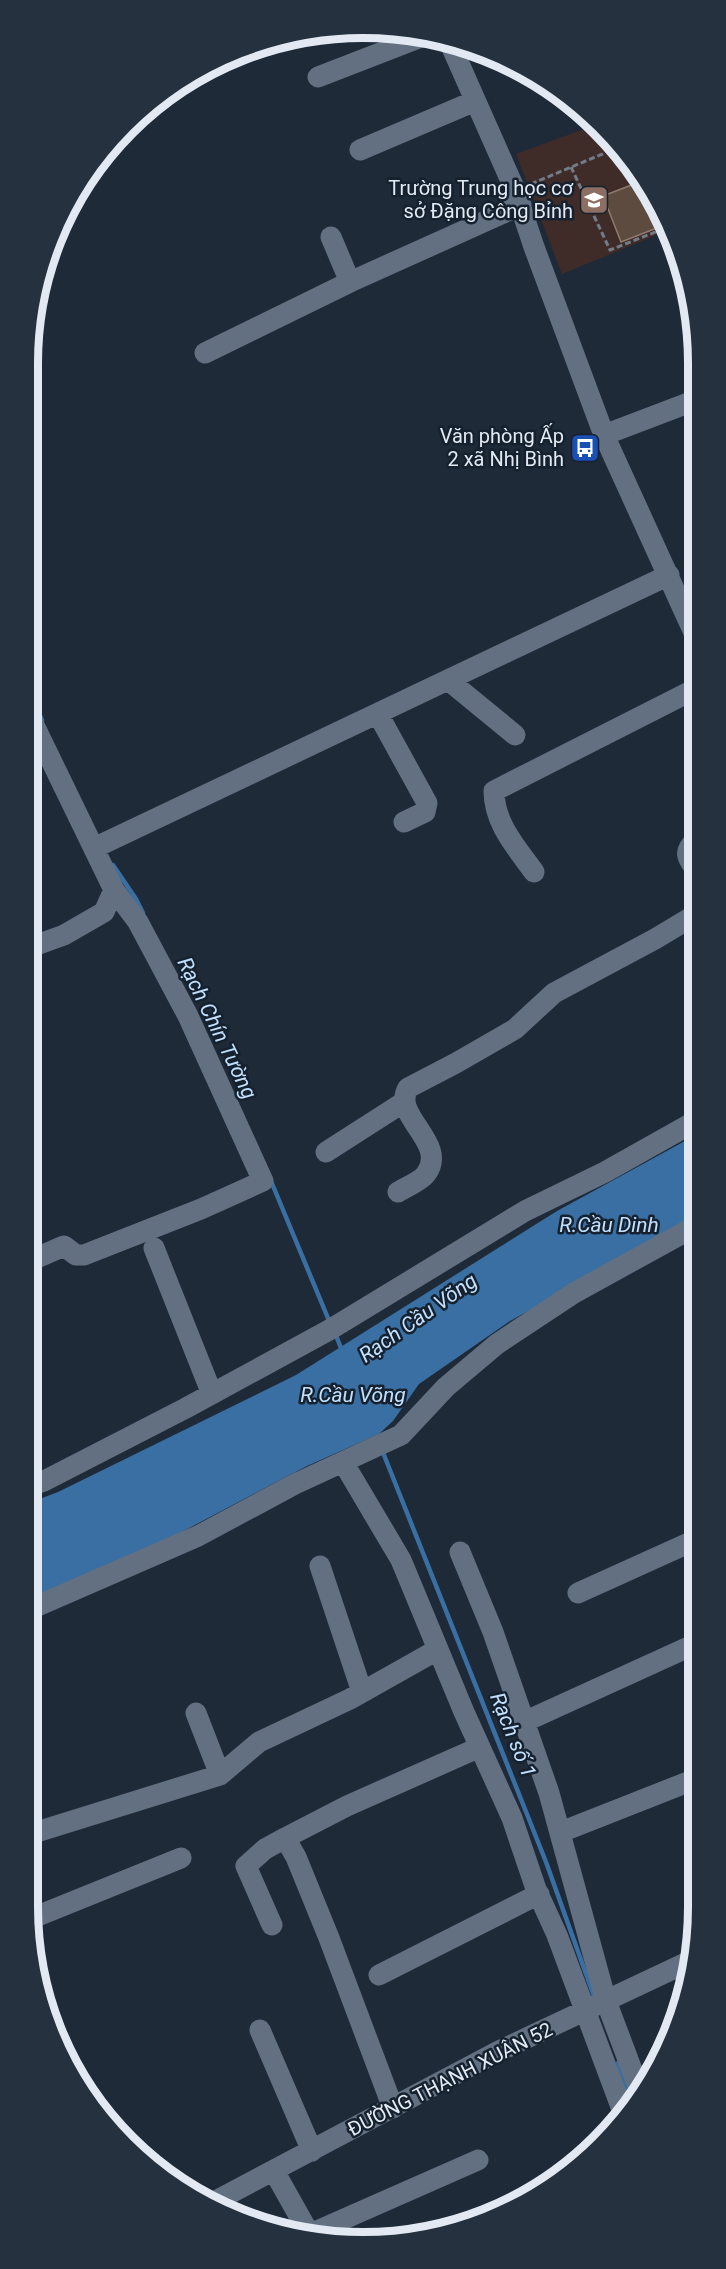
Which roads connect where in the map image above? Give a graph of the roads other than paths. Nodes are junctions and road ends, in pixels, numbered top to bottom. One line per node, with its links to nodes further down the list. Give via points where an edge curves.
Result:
1 (411, 41): 3 (street)
2 (453, 51): 4 (street)
3 (318, 77)
4 (475, 101): 5 (street); 6 (street)
5 (360, 150)
6 (518, 197): 8 (street); 11 (street)
7 (331, 237): 8 (street)
8 (351, 282): 9 (street)
9 (205, 353)
10 (688, 403): 11 (street)
11 (604, 435): 12 (street)
12 (669, 575): 13 (street); 14 (street)
13 (688, 619)
14 (448, 680): 16 (street); 18 (street)
15 (688, 694): 21 (street, via 494,791 494,805 506,833)
16 (378, 714): 19 (street, via 427,803 424,812); 20 (street)
17 (38, 732): 20 (street)
18 (515, 735)
19 (404, 822)
20 (101, 845): 22 (street)
21 (534, 872)
22 (114, 890): 24 (street, via 104,912); 31 (street, via 138,922 188,1016 263,1180 84,1255 76,1255 64,1246)
23 (688, 919): 25 (street, via 554,993 515,1029 408,1088)
24 (38, 944)
25 (404, 1102): 27 (street); 28 (street, via 432,1157 426,1174)
26 (688, 1125): 32 (street, via 606,1172 525,1211 336,1326)
27 (326, 1152)
28 (398, 1192)
29 (688, 1230): 33 (street, via 574,1293 497,1344 446,1387 401,1435)
30 (154, 1248): 32 (street)
31 (38, 1257)
32 (212, 1394): 34 (street)
33 (343, 1462): 39 (street, via 198,1536); 41 (street, via 402,1560)
34 (38, 1483)
35 (688, 1543): 38 (street)
36 (460, 1552): 44 (street)
37 (320, 1566): 42 (street)
38 (578, 1593)
39 (38, 1606)
40 (688, 1647): 44 (street)
41 (437, 1650): 42 (street); 45 (street)
42 (362, 1692): 46 (street, via 259,1742)
43 (196, 1713): 46 (street)
44 (524, 1722): 49 (street)
45 (480, 1747): 50 (street); 52 (street, via 512,1818)
46 (220, 1775): 48 (street)
47 (688, 1782): 49 (street)
48 (38, 1832)
49 (561, 1832): 57 (street)
50 (285, 1838): 54 (street, via 264,1849 246,1866); 62 (street, via 329,1938)
51 (181, 1858): 53 (street)
52 (539, 1894): 56 (street); 58 (street)
53 (38, 1916)
54 (272, 1925)
55 (683, 1965): 57 (street, ĐƯỜNG THẠNH XUÂN 52)
56 (379, 1975)
57 (606, 2001): 58 (street, ĐƯỜNG THẠNH XUÂN 52); 60 (street)
58 (586, 2011): 61 (street); 62 (street, ĐƯỜNG THẠNH XUÂN 52, via 497,2052)
59 (260, 2030): 63 (street)
60 (637, 2083)
61 (620, 2105)
62 (393, 2108): 63 (street, ĐƯỜNG THẠNH XUÂN 52)
63 (312, 2151): 65 (street, ĐƯỜNG THẠNH XUÂN 52)
64 (478, 2160): 68 (street)
65 (274, 2170): 66 (street, ĐƯỜNG THẠNH XUÂN 52); 67 (street)
66 (220, 2199)
67 (306, 2226)
68 (324, 2229)

